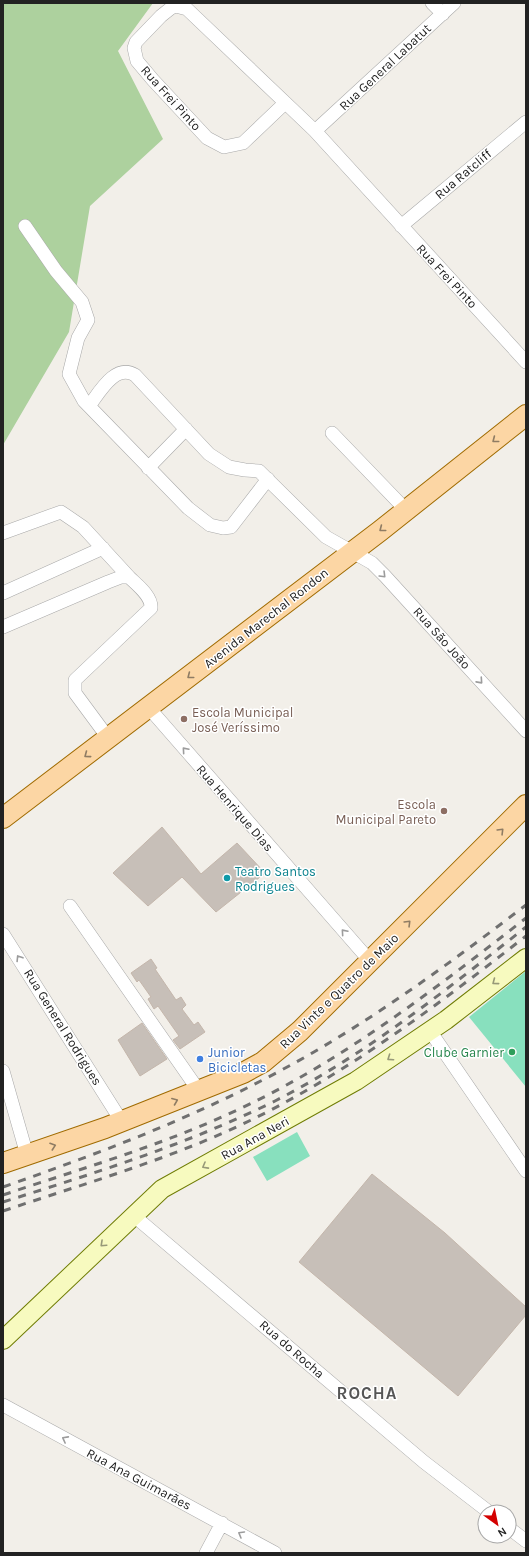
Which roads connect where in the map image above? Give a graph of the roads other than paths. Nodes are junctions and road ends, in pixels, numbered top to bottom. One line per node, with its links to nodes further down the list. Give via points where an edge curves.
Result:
1 (432, 3): 3 (street)
2 (454, 3): 3 (street, Rua General Labatut)
3 (443, 14): 6 (street, Rua General Labatut)
4 (285, 103): 4 (street, Rua Frei Pinto, via 181,6 171,8 160,16 136,42 134,48 138,61 173,104 207,138 224,147 243,143); 6 (street, Rua Frei Pinto)
5 (526, 122): 8 (street, Rua Ratcliff)
6 (315, 131): 8 (street, Rua Frei Pinto)
7 (24, 226): 10 (street, via 82,302 88,320 78,338 70,374)
8 (401, 226): 9 (street, Rua Frei Pinto)
9 (526, 362)
10 (89, 406): 12 (street, Rua São João, via 112,377 129,371); 14 (street)
11 (526, 415): 16 (main road, Avenida Marechal Rondon, one-way to 16)
12 (186, 429): 14 (street); 15 (street, Rua São João, via 209,454 229,467 259,471)
13 (332, 433): 16 (street)
14 (148, 468): 15 (street, via 210,526 223,528 231,527)
15 (268, 479): 19 (street, Rua São João, via 326,537)
16 (406, 510): 19 (main road, Avenida Marechal Rondon, one-way to 19)
17 (3, 533): 18 (street, via 61,512 83,526)
18 (103, 548): 20 (street); 21 (street)
19 (352, 552): 23 (main road, Avenida Marechal Rondon, one-way to 23); 24 (street, Rua São João, one-way to 24, via 372,563 385,576)
20 (129, 577): 22 (street, via 108,582); 25 (street, via 148,597 151,608 75,680 74,686 75,693)
21 (3, 593)
22 (3, 627)
23 (149, 708): 25 (main road, Avenida Marechal Rondon); 31 (street, Rua Henrique Dias, one-way to 23)
24 (526, 731)
25 (109, 738): 27 (main road, Avenida Marechal Rondon, one-way to 27)
26 (526, 805): 31 (main road, Rua Vinte e Quatro de Maio, one-way to 26)
27 (3, 818)
28 (70, 906): 34 (street)
29 (3, 934): 35 (street, Rua General Rodrigues, one-way to 29)
30 (526, 958): 32 (main road, Rua Ana Neri, one-way to 32)
31 (370, 961): 34 (main road, Rua Vinte e Quatro de Maio, via 282,1048 243,1073)
32 (430, 1031): 38 (street); 39 (main road, Rua Ana Neri, one-way to 39, via 356,1081 167,1186)
33 (3, 1071): 36 (street)
34 (199, 1091): 35 (main road, Rua Vinte e Quatro de Maio, one-way to 34)
35 (122, 1122): 36 (main road, Rua Vinte e Quatro de Maio, one-way to 35)
36 (27, 1155): 37 (main road, Rua Vinte e Quatro de Maio)
37 (3, 1163)
38 (526, 1171)
39 (134, 1215): 40 (main road, Rua Ana Neri, one-way to 40); 42 (street, Rua do Rocha, via 424,1462)
40 (3, 1340)
41 (3, 1405): 43 (street, Rua Ana Guimarães, one-way to 41)
42 (479, 1504)
43 (222, 1523): 46 (street); 47 (street, Rua Ana Guimarães, one-way to 43)
44 (517, 1534): 45 (street)
45 (526, 1541)
46 (206, 1553)
47 (275, 1553)

